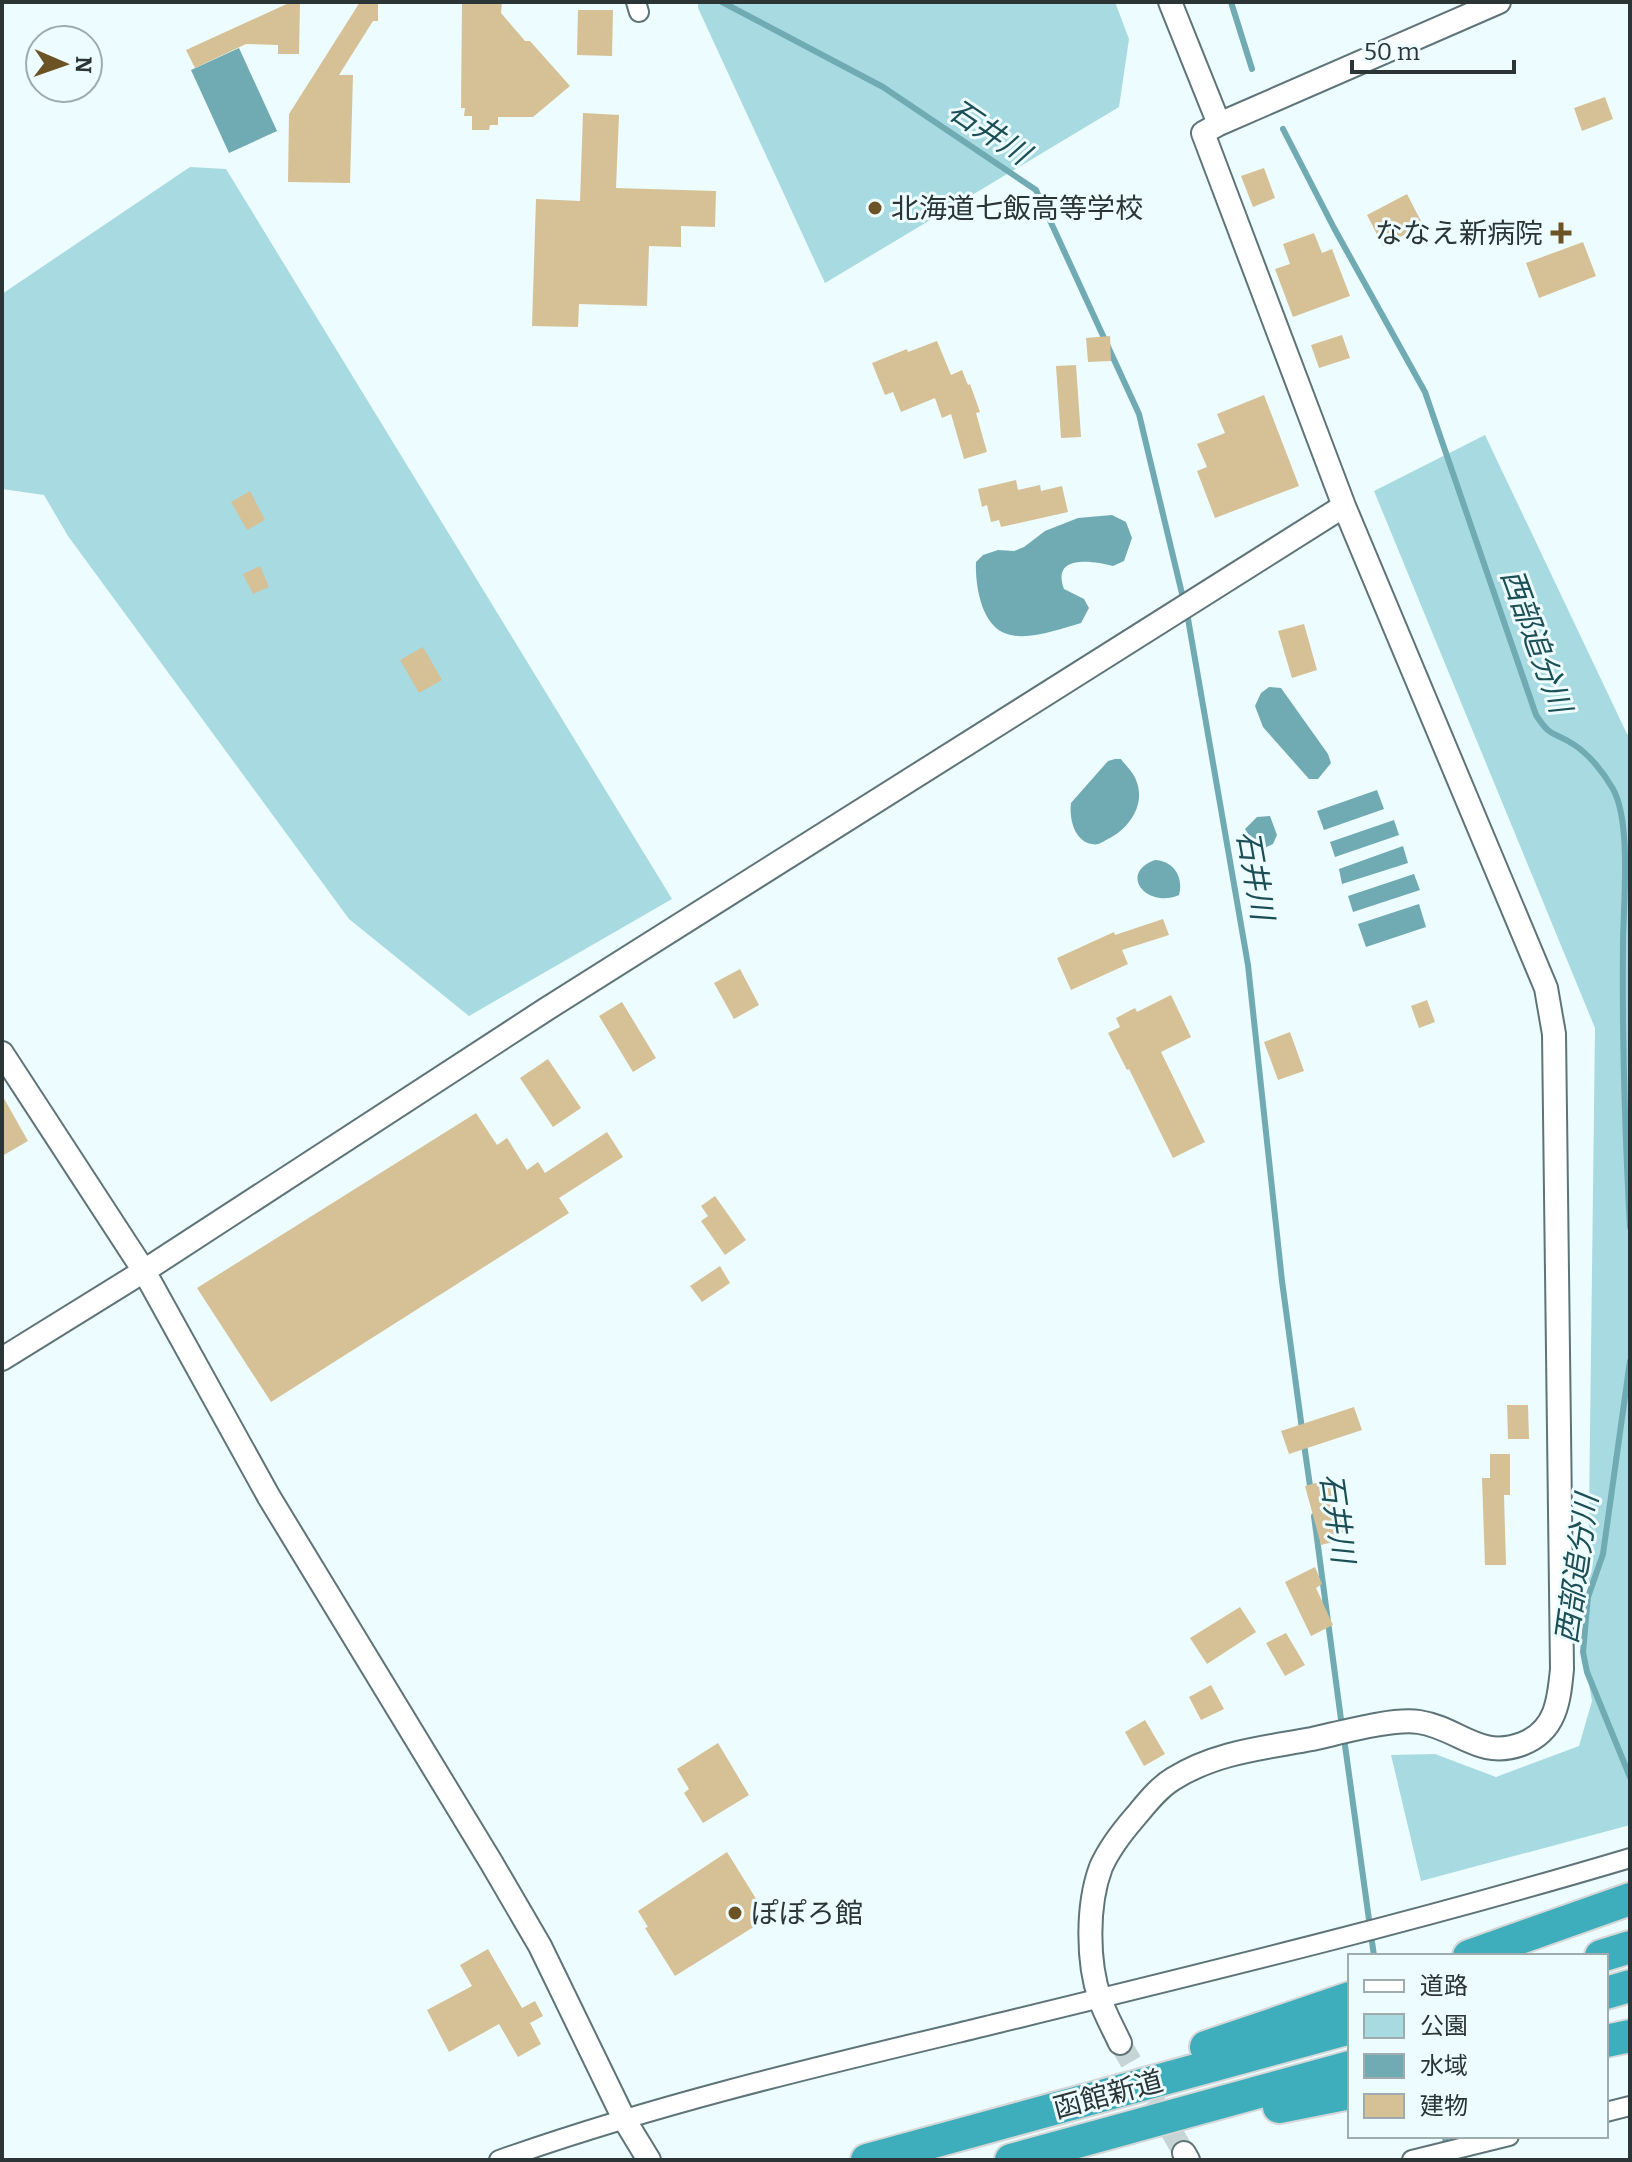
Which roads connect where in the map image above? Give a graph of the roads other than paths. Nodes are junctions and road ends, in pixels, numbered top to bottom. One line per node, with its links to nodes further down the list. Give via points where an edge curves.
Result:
1 (1170, 2): 3 (street)
2 (1499, 2): 3 (street)
3 (1219, 124): 4 (street, via 1203,133)
4 (1344, 506): 6 (street, via 545,1010); 15 (street, via 1546,988 1554,1049 1560,1698 1552,1721 1534,1738 1504,1749 1487,1749 1418,1722 1242,1750 1171,1780 1119,1835 1101,1869 1091,1919 1091,1961)
5 (2, 1053): 6 (street)
6 (144, 1271): 7 (street); 25 (street, via 269,1497 540,1946)
7 (2, 1359)
8 (1630, 1858): 15 (street, via 1428,1917)
9 (1630, 1899): 11 (highway)
10 (1630, 1947): 12 (highway)
11 (1475, 1954)
12 (1607, 1954)
13 (1630, 1986): 14 (highway)
14 (1608, 1992)
15 (1099, 1998): 20 (street); 25 (street, via 768,2077)
16 (1348, 1999): 28 (highway)
17 (1348, 2029): 28 (highway, 函館新道)
18 (1630, 2036): 19 (highway)
19 (1608, 2041)
20 (1120, 2043)
21 (1348, 2068): 27 (highway, 函館新道)
22 (1348, 2093): 27 (highway)
23 (1630, 2106): 24 (street)
24 (1608, 2112)
25 (624, 2119): 29 (street); 30 (street)
26 (1501, 2138): 32 (street)
27 (1051, 2149): 31 (highway, 函館新道)
28 (877, 2157)
29 (499, 2160)
30 (649, 2160)
31 (1011, 2160)
32 (1412, 2160)

